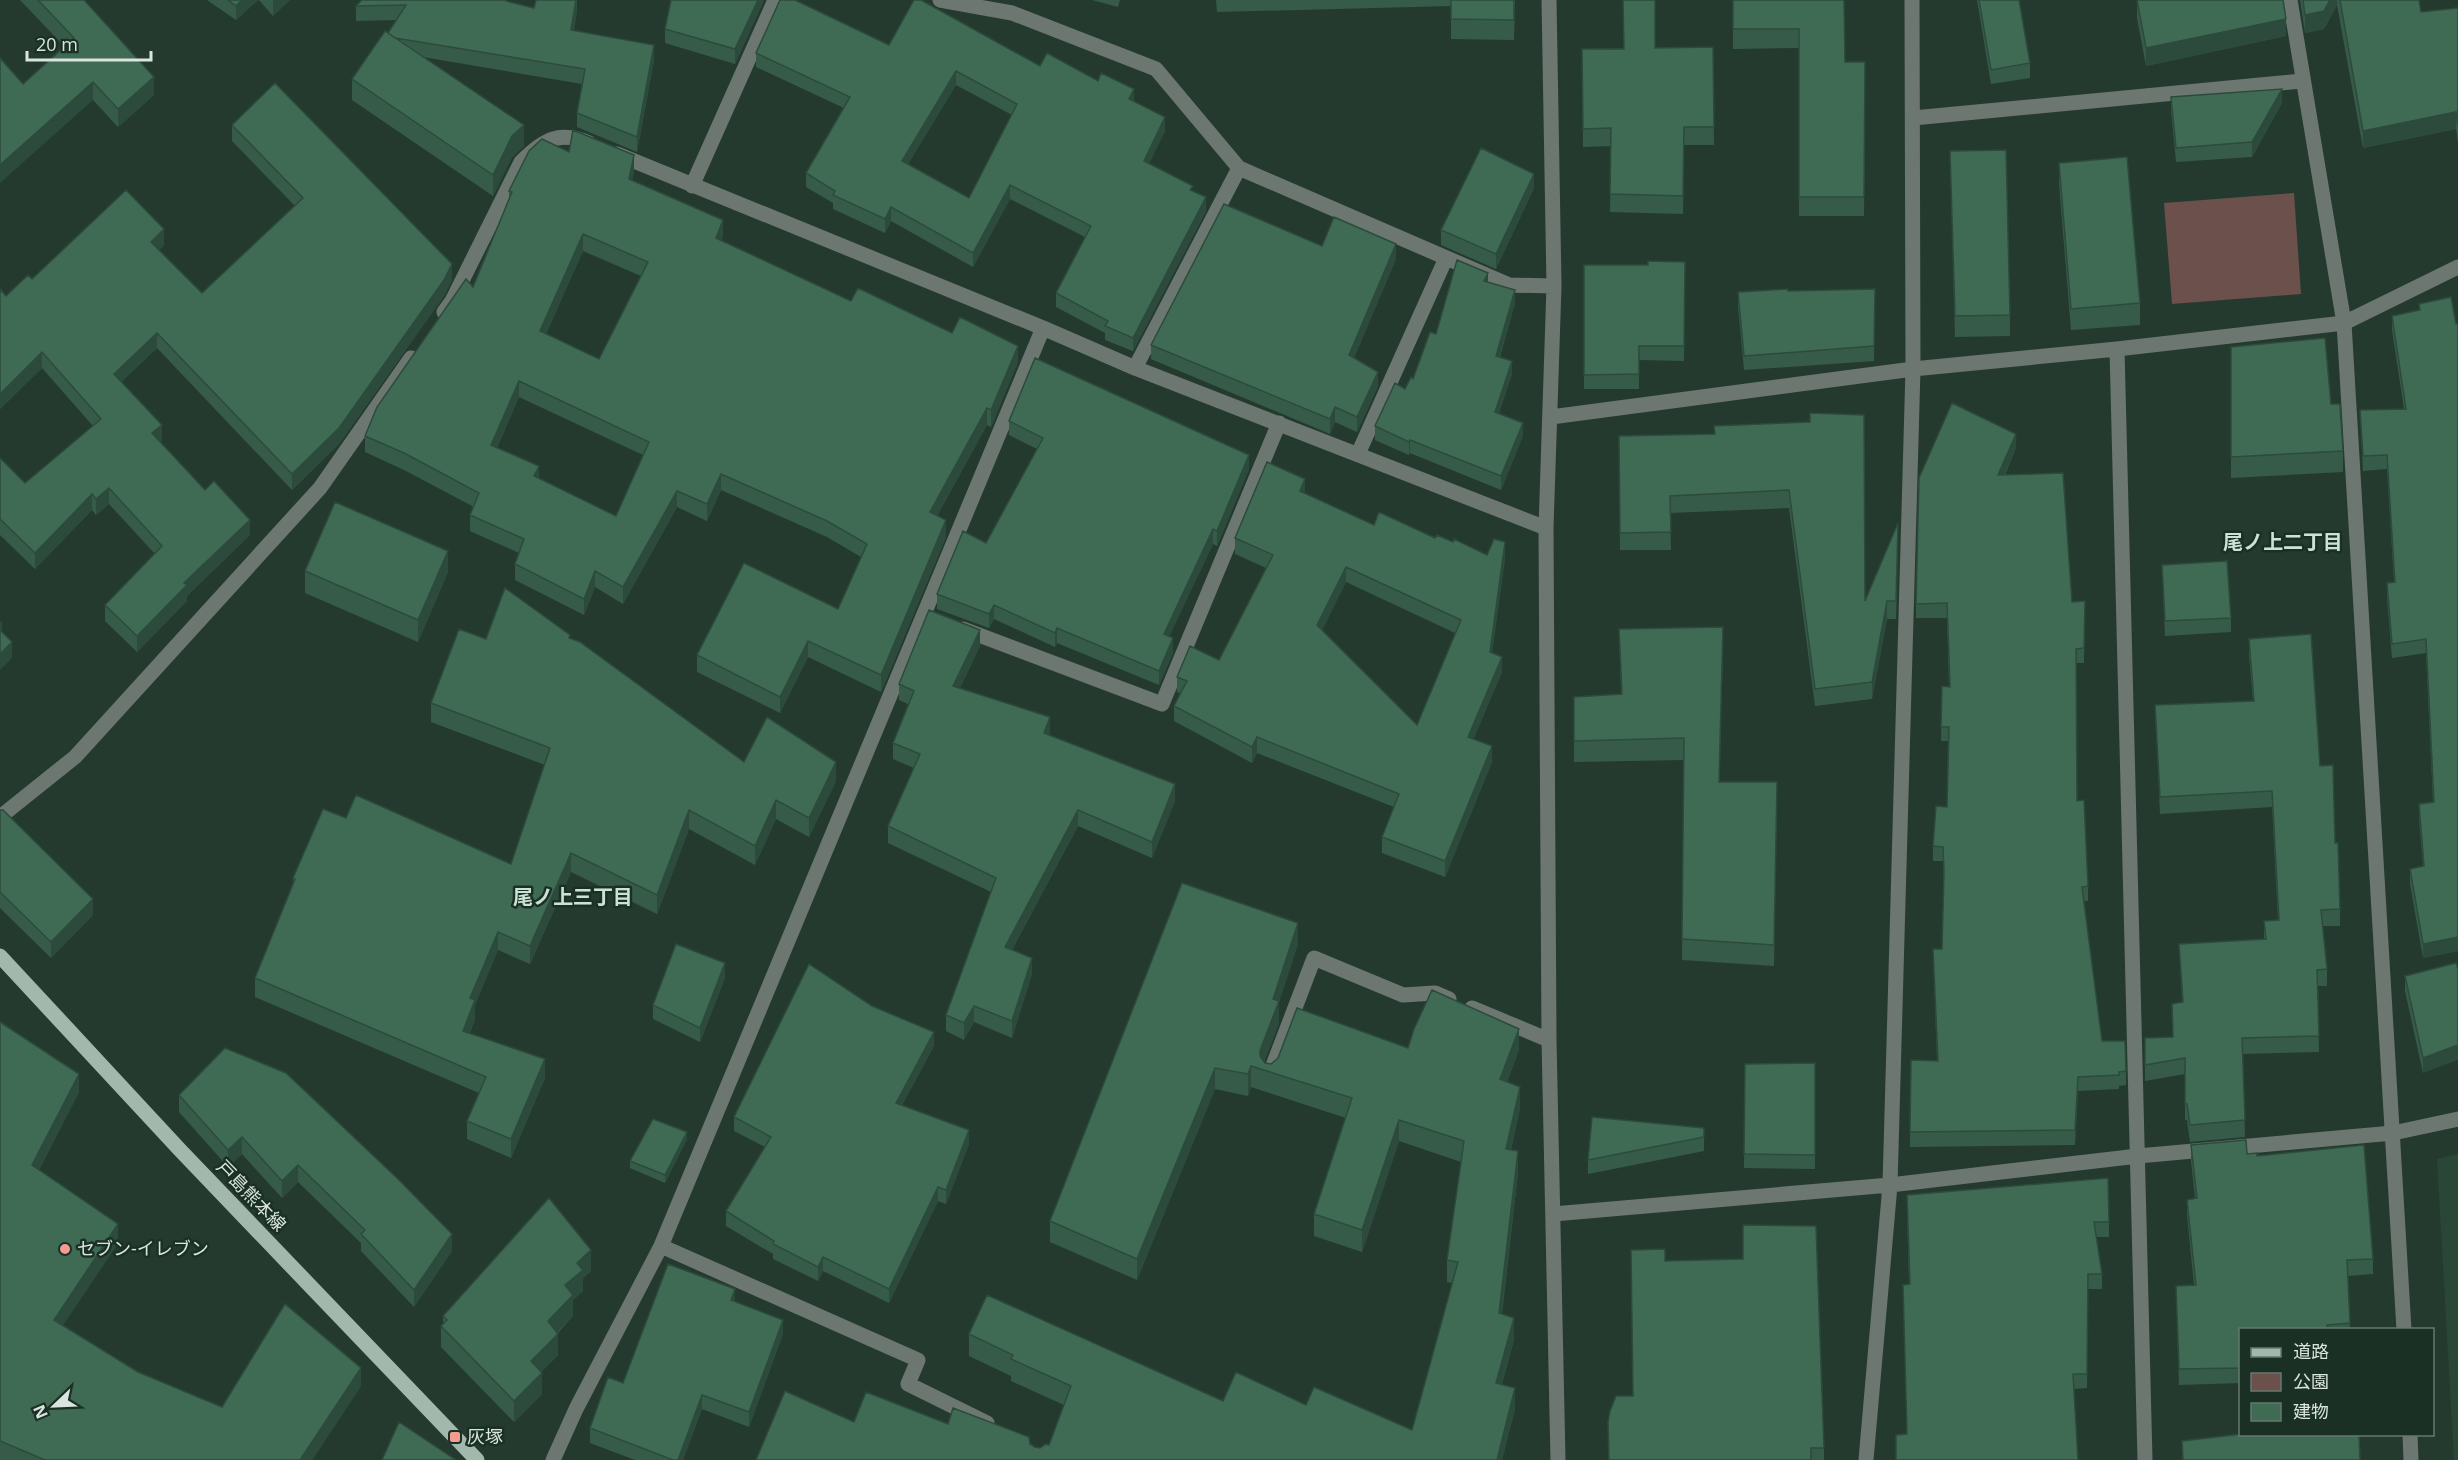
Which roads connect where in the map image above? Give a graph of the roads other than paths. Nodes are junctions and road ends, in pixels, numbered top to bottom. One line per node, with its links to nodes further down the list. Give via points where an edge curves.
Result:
1 (775, 0): 9 (street)
2 (940, 0): 8 (street, via 1012,13 1156,69)
3 (1549, 0): 12 (street)
4 (1912, 0): 7 (street)
5 (2290, 0): 6 (street)
6 (2302, 81): 7 (street); 13 (street)
7 (1913, 118): 19 (street)
8 (1239, 168): 10 (street); 18 (street)
9 (692, 186): 14 (street); 15 (street, via 576,137 559,136 538,146 521,162 452,301)
10 (1446, 258): 12 (street, via 1509,285); 22 (street)
11 (2458, 267): 13 (street)
12 (1554, 286): 20 (street)
13 (2344, 323): 17 (street); 30 (street)
14 (1043, 328): 18 (street); 24 (street)
15 (432, 329)
16 (419, 347): 25 (street, via 320,488 75,757)
17 (2117, 349): 19 (street); 31 (street)
18 (1135, 368): 21 (street)
19 (1913, 369): 20 (street); 32 (street)
20 (1551, 417): 23 (street)
21 (1279, 423): 22 (street); 24 (street, via 1162,704)
22 (1358, 454): 23 (street)
23 (1546, 528): 27 (street)
24 (934, 618): 34 (street)
25 (0, 817)
26 (0, 956): 38 (main road, 戸島熊本線)
27 (1549, 1040): 28 (street, via 1435,993 1403,995 1314,958); 33 (street)
28 (1269, 1076)
29 (2458, 1119): 30 (street)
30 (2393, 1133): 31 (street); 35 (street)
31 (2138, 1156): 32 (street); 42 (street)
32 (1890, 1185): 33 (street); 41 (street)
33 (1553, 1214): 40 (street)
34 (661, 1246): 36 (street, via 918,1360 908,1384); 39 (street)
35 (2404, 1328)
36 (1001, 1430)
37 (2410, 1436): 43 (street)
38 (477, 1460)
39 (553, 1460)
40 (1558, 1460)
41 (1866, 1460)
42 (2145, 1460)
43 (2411, 1460)

